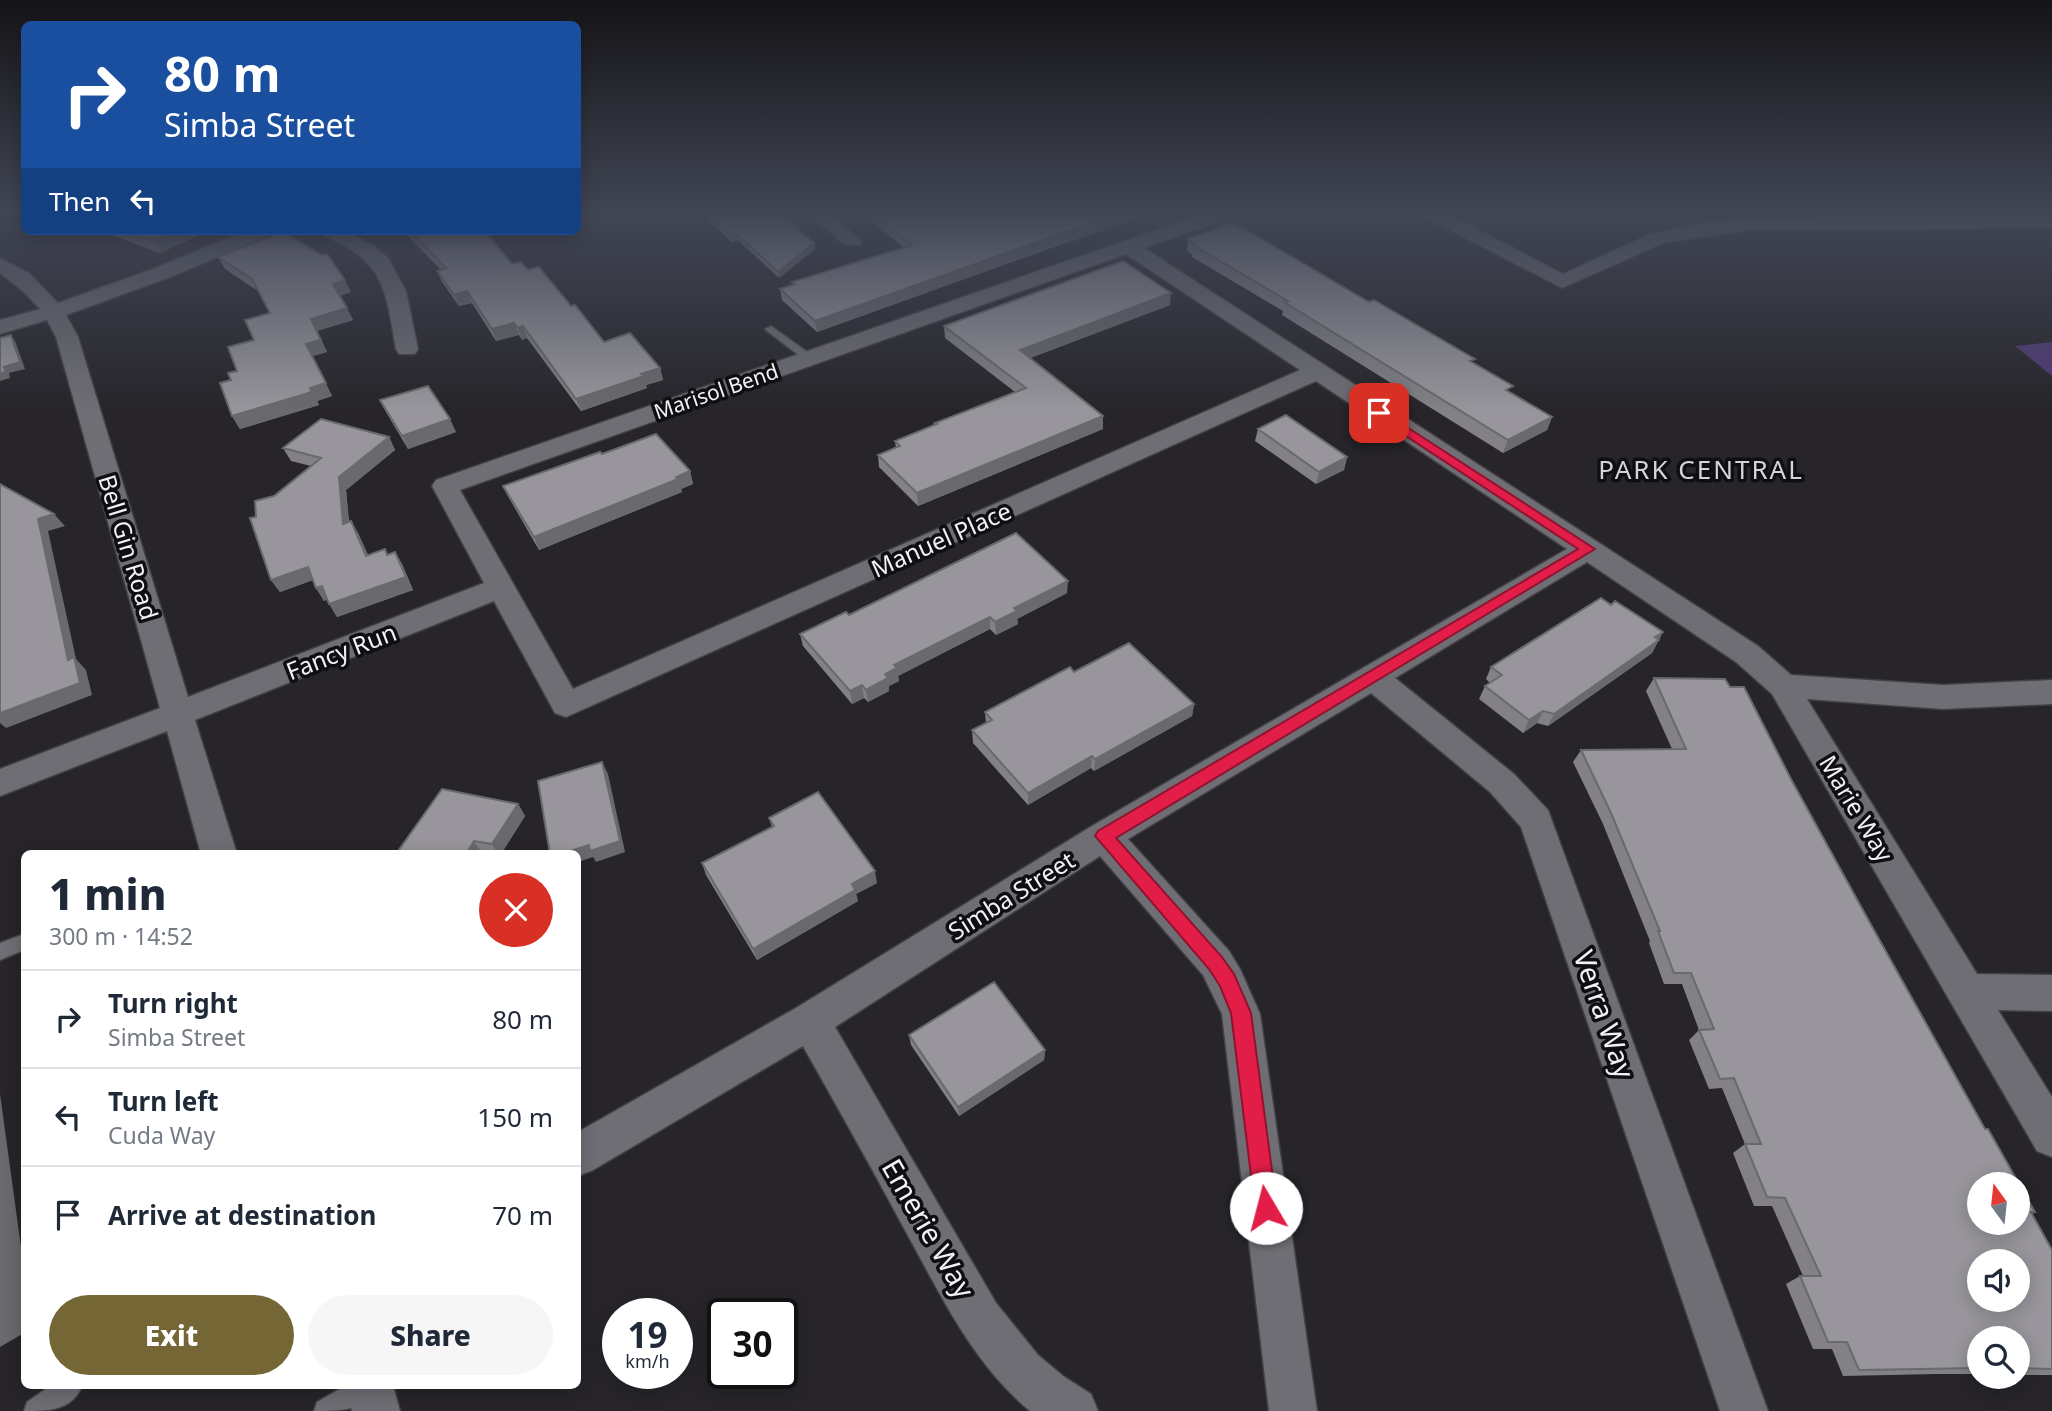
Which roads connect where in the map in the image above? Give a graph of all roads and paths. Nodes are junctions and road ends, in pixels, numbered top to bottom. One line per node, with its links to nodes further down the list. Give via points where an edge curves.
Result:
1 (19, 279): 6 (street, Bell Gin Road)
2 (143, 279): 6 (street)
3 (391, 279): 9 (street)
4 (1037, 279): 10 (street, Marisol Bend)
5 (1177, 279): 11 (street, Marie Way)
6 (55, 312): 7 (street); 18 (street, Bell Gin Road, via 67,337)
7 (0, 327)
8 (771, 329): 10 (lane)
9 (407, 349)
10 (809, 358): 13 (street, Marisol Bend, via 445,486)
11 (1316, 372): 12 (street, Marie Way); 17 (street, Manuel Place)
12 (1588, 549): 14 (street, Simba Street); 15 (street, Marie Way, via 1747,654)
13 (503, 587): 17 (street, Marisol Bend); 18 (street, Fancy Run)
14 (1374, 678): 20 (street, Simba Street); 37 (street, Verra Way, via 1502,783 1536,820)
15 (1783, 686): 16 (street, via 1943,697); 24 (street, Marie Way)
16 (2052, 692)
17 (566, 705)
18 (179, 715): 19 (street, Fancy Run); 21 (street, Bell Gin Road)
19 (0, 783)
20 (1104, 836): 26 (street, Simba Street); 36 (street, via 1216,963 1241,1013)
21 (218, 850)
22 (21, 943): 23 (lane)
23 (0, 953)
24 (1966, 992): 25 (street); 27 (street, Marie Way)
25 (2052, 993)
26 (810, 1021): 28 (street, Simba Street); 35 (street, Emerie Way, via 971,1302 1010,1360 1052,1399)
27 (2052, 1136)
28 (581, 1153)
29 (66, 1389): 32 (lane)
30 (363, 1389): 33 (lane)
31 (369, 1389): 34 (street)
32 (36, 1411)
33 (326, 1411)
34 (376, 1411)
35 (1074, 1411)
36 (1293, 1411)
37 (1744, 1411)

